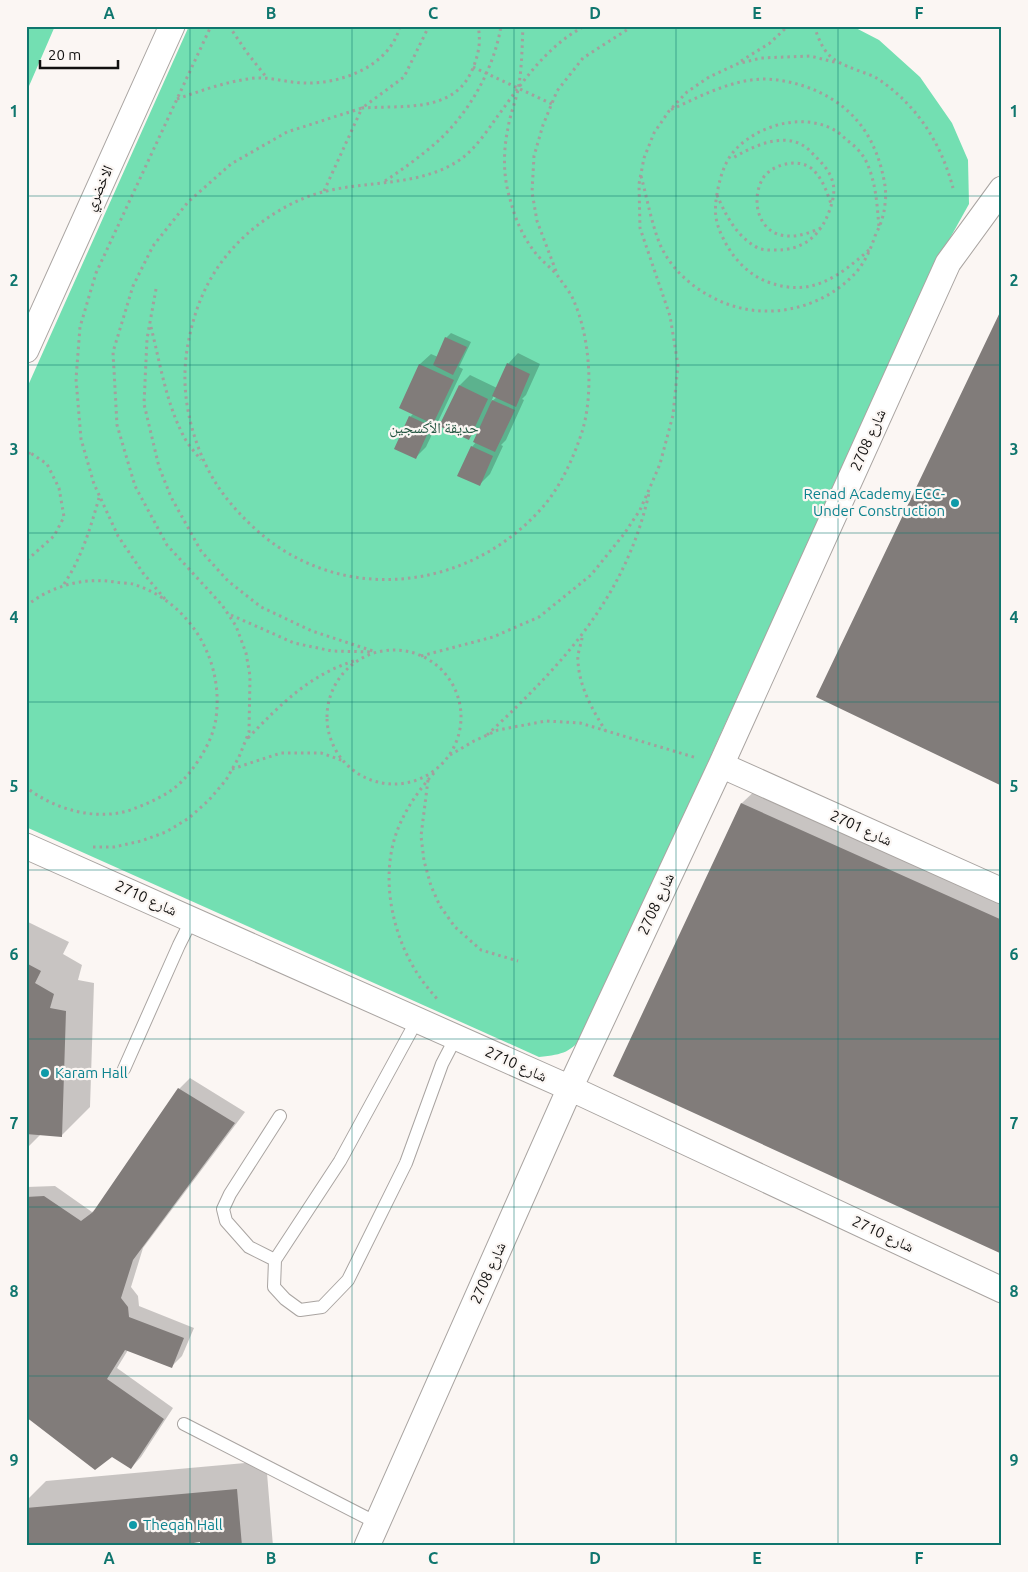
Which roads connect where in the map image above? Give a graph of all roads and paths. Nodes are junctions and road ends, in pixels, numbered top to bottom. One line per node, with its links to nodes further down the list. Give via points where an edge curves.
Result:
1 (172, 26): 37 (street, الاخضري)
2 (210, 26): 19 (path)
3 (229, 26): 17 (path)
4 (400, 26): 17 (path, via 397,37 383,55 348,78 323,83)
5 (429, 26): 21 (path, via 404,77)
6 (478, 26): 15 (path, via 480,46)
7 (501, 26): 16 (path)
8 (523, 26): 18 (path)
9 (585, 26): 18 (path, via 556,46)
10 (633, 26): 20 (path, via 583,58 557,91)
11 (788, 26): 14 (path, via 770,43)
12 (814, 26): 13 (path, via 822,47)
13 (838, 63): 14 (path, via 810,56 761,58); 26 (path, via 876,78 897,94 926,126 938,145)
14 (737, 64): 22 (path, via 687,92)
15 (473, 67): 16 (path); 21 (path, via 461,87 447,98 427,105)
16 (486, 73): 18 (path); 25 (path, via 477,92 438,141)
17 (268, 78): 19 (path, via 228,82)
18 (518, 88): 20 (path); 25 (path, via 486,132 460,159 427,175 406,181); 34 (path, via 508,128 504,166 508,192 517,223 536,253)
19 (177, 99): 42 (path, via 96,273 80,327 76,379 81,439)
20 (552, 104): 34 (path, via 534,156 532,192 537,221)
21 (362, 108): 28 (path); 47 (path, via 287,132 231,164 188,202 153,246 133,286 113,352 117,425 135,486 167,545)
22 (669, 111): 24 (path, via 654,133); 32 (path, via 712,91 762,79 788,81 822,92 858,120 878,156 885,181 885,204)
23 (728, 161): 29 (path, via 723,168); 30 (path, via 759,144 780,140 797,143 808,148 825,167 833,183); 32 (path, via 737,147 750,137 781,124 811,122 836,131 865,159 874,185)
24 (641, 176): 33 (path, via 660,242 669,258 680,273 710,298 735,307 759,312 780,311 822,298 857,270); 41 (path, via 640,228 670,316 678,365 673,415)
25 (384, 182): 28 (path)
26 (953, 188)
27 (1002, 189): 57 (street, شارع 2708, via 948,264)
28 (324, 191): 40 (path, via 288,205 247,234 214,271 193,316 184,365 188,415)
29 (717, 195): 31 (path, via 732,225 760,249 790,249 808,242); 33 (path, via 714,211 726,244 738,261 767,282 789,288 822,284 837,276)
30 (832, 205): 31 (path); 31 (path, via 821,180 810,168 798,163 782,164 763,178 757,193 757,212 763,224 775,233 788,236)
31 (822, 228)
32 (879, 228): 33 (path)
33 (870, 248)
34 (557, 274): 40 (path, via 573,298 586,340 589,385 583,428 568,470 544,507 512,538 475,560 433,575 389,580 345,576 304,562 265,539 230,504)
35 (156, 288): 36 (path)
36 (150, 324): 40 (path, via 175,417 183,436); 49 (path, via 146,413 159,467 171,497 201,551 228,581 261,608 312,631)
37 (26, 350)
38 (28, 450): 39 (path); 43 (path, via 47,464 60,488 64,517 54,536)
39 (26, 460)
40 (203, 462)
41 (651, 486): 48 (path, via 631,552 603,606); 50 (path, via 624,534 591,575 539,617 493,637)
42 (99, 497): 44 (path, via 76,565); 45 (path, via 118,536)
43 (26, 561)
44 (64, 585): 45 (path, via 98,579 133,584); 46 (path)
45 (165, 600): 61 (path, via 191,622 208,652 217,685 216,719 205,752 184,780 157,800 125,812 91,814 58,806)
46 (26, 606)
47 (229, 615): 49 (path, via 294,643 332,651); 54 (path, via 246,653 250,676)
48 (583, 635): 52 (path, via 578,660 583,688); 53 (path, via 545,678)
49 (376, 652): 50 (path, via 395,649); 51 (path)
50 (421, 656): 55 (path, via 448,676 458,694 459,736)
51 (358, 660): 54 (path, via 336,666 292,694); 56 (path, via 333,688 328,707 333,745)
52 (605, 730): 53 (path, via 580,723 546,721); 57 (path)
53 (487, 734): 55 (path)
54 (245, 740): 58 (path)
55 (450, 755): 59 (path)
56 (344, 761): 58 (path, via 321,753 281,753); 59 (path, via 358,773 376,781 397,784 418,780)
57 (721, 765): 64 (street, شارع 2701); 71 (street, شارع 2708)
58 (232, 770): 63 (path, via 209,800 166,832 141,841)
59 (436, 770): 60 (path)
60 (428, 780): 66 (path, via 421,836 426,869 440,906 455,927 481,950); 67 (path, via 401,822 389,874 398,934 421,980)
61 (26, 787)
62 (26, 846): 65 (street, شارع 2710)
63 (88, 847)
64 (1002, 891)
65 (192, 919): 68 (street, شارع 2710); 70 (lane)
66 (518, 961)
67 (440, 1002)
68 (417, 1020): 69 (street, شارع 2710); 73 (lane, via 340,1161)
69 (456, 1037): 71 (street, شارع 2710); 73 (lane, via 442,1064 406,1163 348,1280 322,1307 300,1310 274,1287)
70 (124, 1069)
71 (570, 1088): 74 (street, شارع 2710); 76 (street, شارع 2708)
72 (280, 1116): 73 (lane, via 223,1209 226,1221 243,1241)
73 (275, 1260)
74 (1002, 1290)
75 (184, 1424): 76 (lane)
76 (377, 1523): 77 (street, شارع 2708)
77 (367, 1546)

